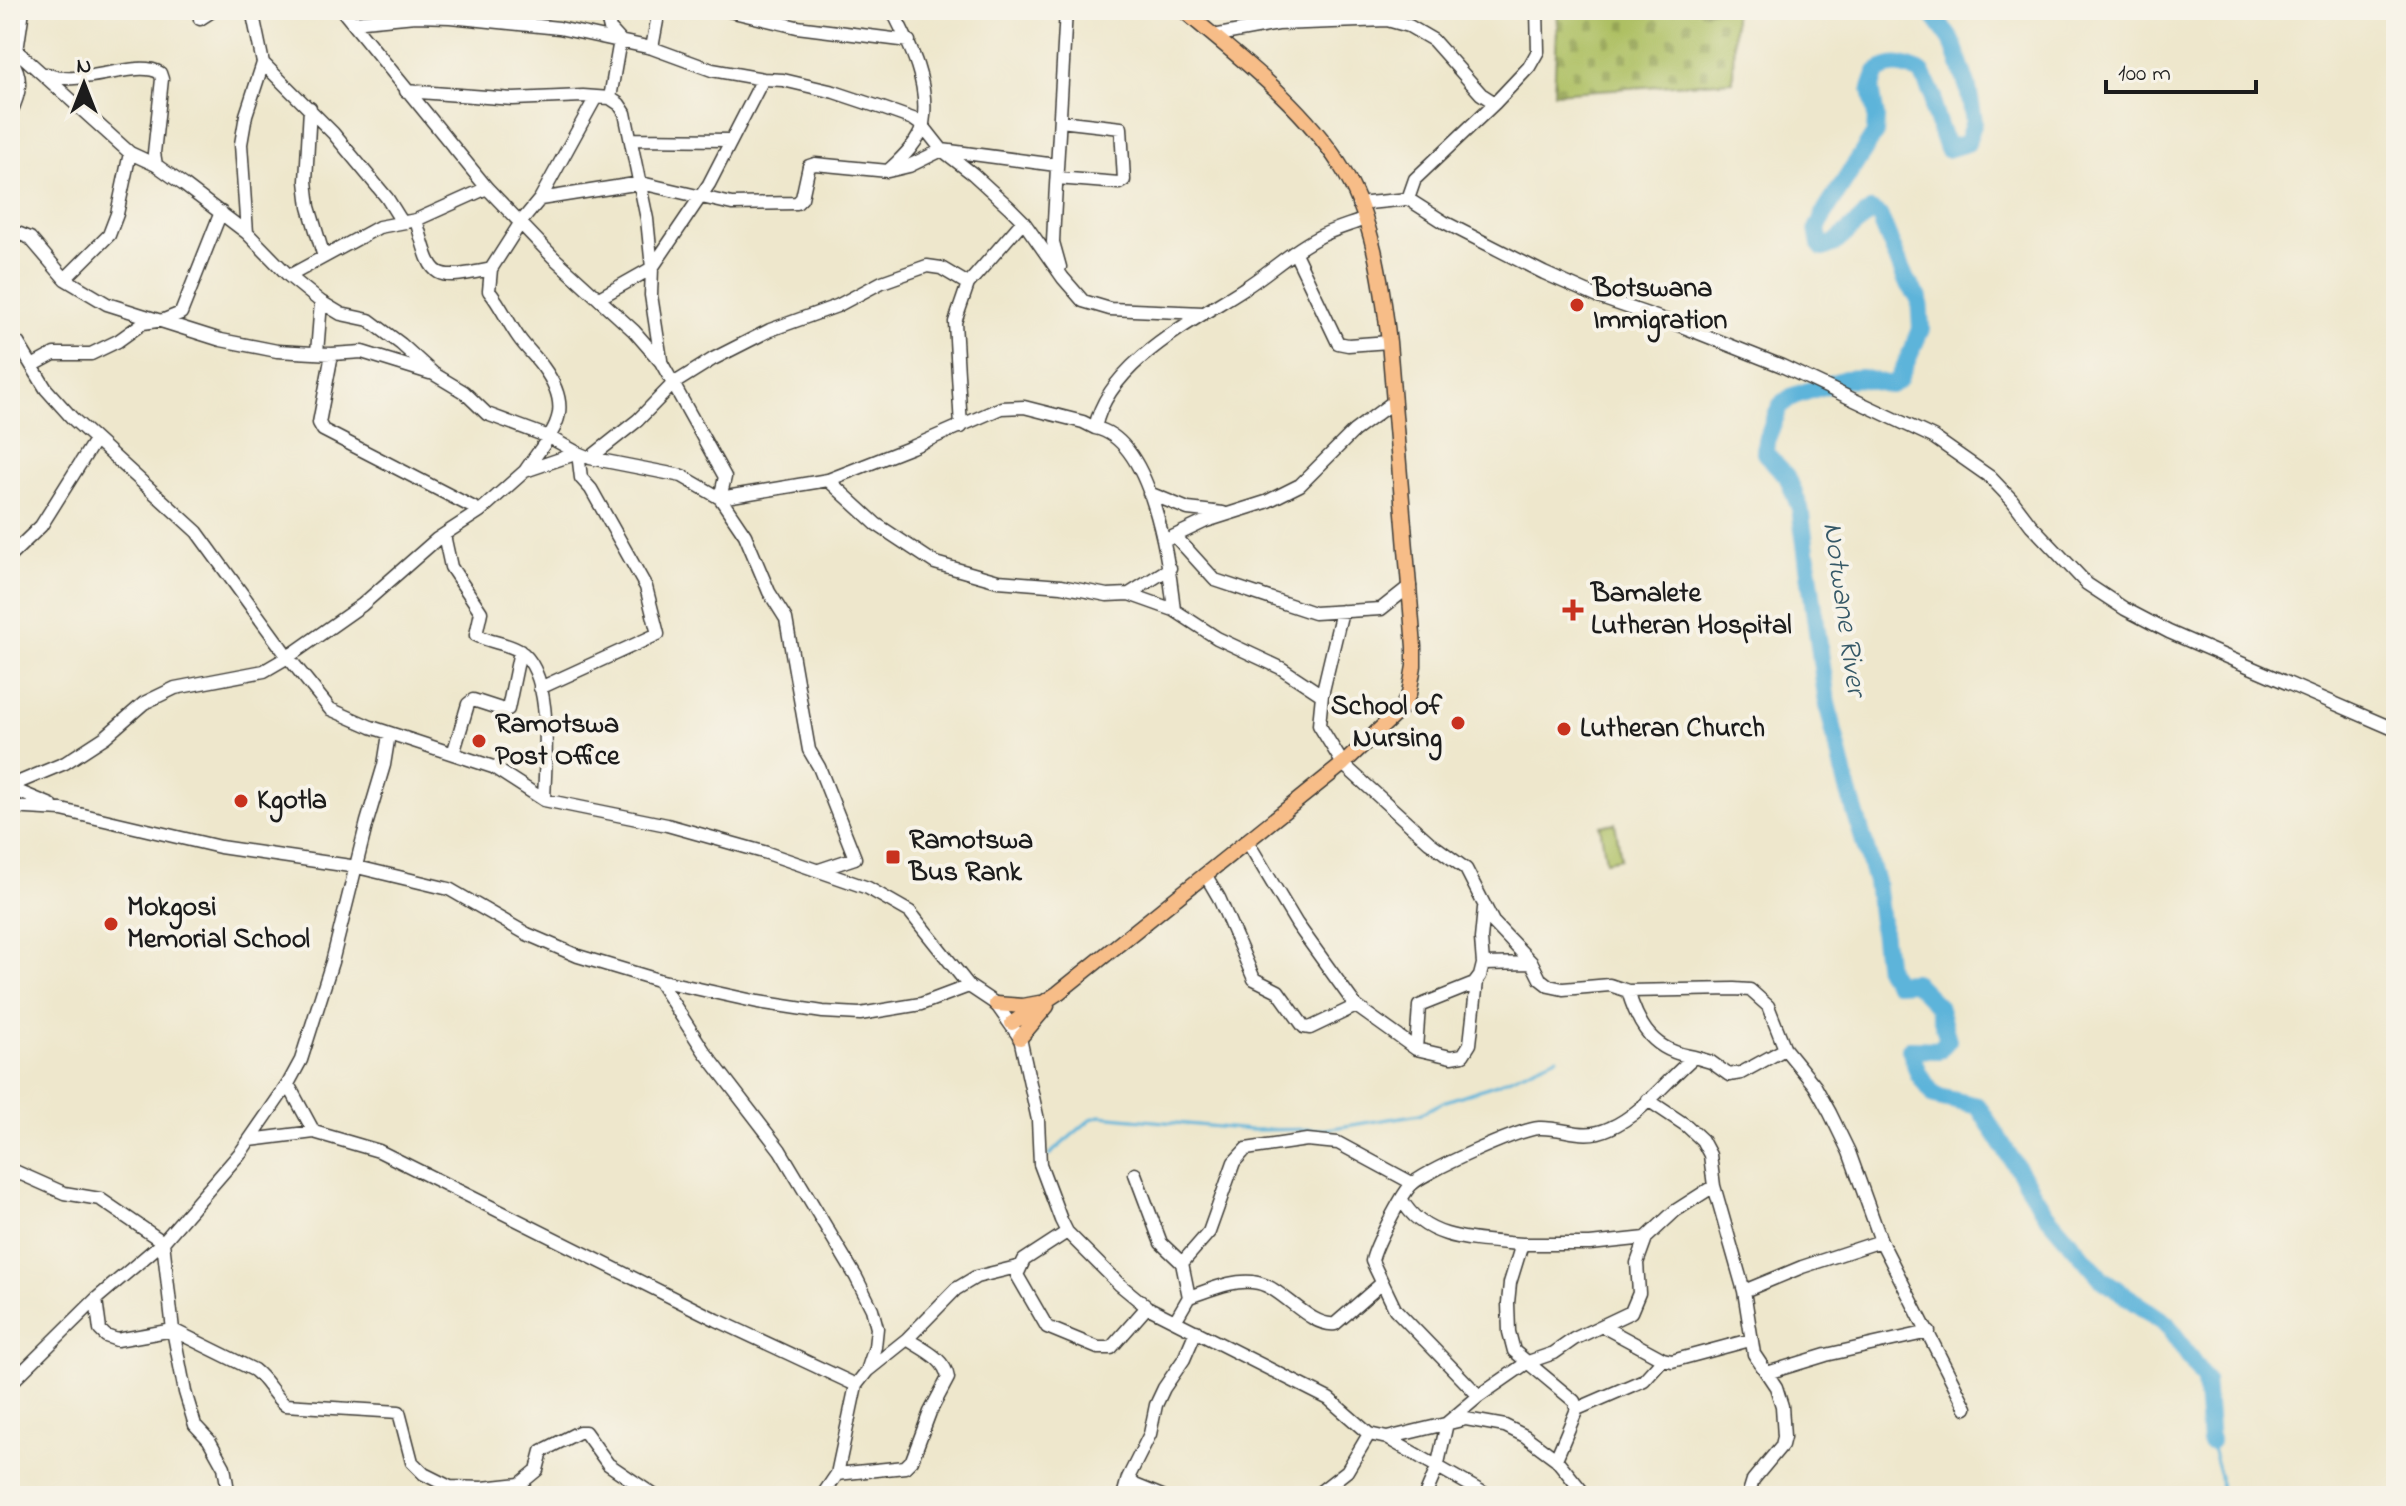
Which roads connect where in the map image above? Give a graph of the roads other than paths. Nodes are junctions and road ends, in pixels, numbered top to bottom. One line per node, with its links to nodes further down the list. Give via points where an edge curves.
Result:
1 (23, 10): 20 (street)
2 (214, 10): 14 (street)
3 (252, 10): 21 (street)
4 (342, 10): 15 (street)
5 (605, 10): 17 (street, via 610,29)
6 (659, 10): 19 (street)
7 (725, 10): 18 (street, via 797,27)
8 (892, 10): 18 (street)
9 (1066, 10): 30 (street)
10 (1183, 10): 16 (main road)
11 (1537, 10): 27 (street, via 1538,51)
12 (1367, 15): 16 (street); 27 (street, via 1409,26 1433,40)
13 (519, 16): 15 (street); 17 (street)
14 (200, 19)
15 (353, 22): 24 (street)
16 (1213, 36): 44 (main road, via 1308,123 1341,166)
17 (620, 40): 19 (street); 26 (street)
18 (909, 41): 31 (street, via 920,73)
19 (652, 48): 23 (street, via 712,70)
20 (14, 58): 22 (street); 29 (street, via 20,92)
21 (263, 63): 28 (street); 52 (street, via 241,144)
22 (40, 70): 35 (street); 36 (street, via 54,78 155,69 160,73)
23 (763, 79): 31 (street, via 834,92); 33 (street)
24 (406, 91): 25 (street, via 513,99); 40 (street)
25 (596, 97): 26 (street); 42 (street)
26 (610, 98): 32 (street, via 625,113)
27 (1495, 103): 43 (street, via 1415,179)
28 (310, 108): 49 (street); 54 (street, via 306,181)
29 (10, 114)
30 (1060, 121): 38 (street); 38 (street, via 1121,128 1124,180)
31 (923, 126): 34 (street); 37 (street)
32 (631, 139): 33 (street); 39 (street)
33 (730, 140): 41 (street)
34 (942, 150): 37 (street); 38 (street); 48 (street)
35 (130, 153): 36 (street); 59 (street, via 109,235)
36 (156, 165): 45 (street)
37 (888, 171): 41 (street, via 809,166 797,203 732,204)
38 (1056, 172): 58 (street, via 1053,242)
39 (641, 183): 41 (street); 42 (street); 55 (street)
40 (487, 188): 47 (street); 50 (street)
41 (700, 197): 55 (street)
42 (540, 199): 50 (street)
43 (1408, 199): 44 (street); 97 (street, via 1558,279 1782,366 1946,445 1990,477 2087,584 2125,609)
44 (1358, 204): 46 (main road)
45 (221, 212): 52 (street); 64 (street, via 181,313)
46 (1365, 219): 53 (street, via 1318,237); 66 (main road)
47 (416, 220): 49 (street); 56 (street, via 437,273 452,277)
48 (1023, 221): 58 (street); 60 (street)
49 (402, 222): 54 (street, via 379,227)
50 (521, 222): 56 (street); 61 (street)
51 (10, 230): 59 (street, via 30,238)
52 (247, 233): 57 (street)
53 (1295, 253): 63 (street); 66 (street, via 1338,343)
54 (324, 257): 57 (street)
55 (652, 268): 61 (street); 69 (street)
56 (491, 269): 76 (street, via 489,291 561,396 560,416)
57 (289, 276): 62 (street)
58 (1063, 278): 63 (street, via 1083,301 1110,309)
59 (65, 279): 64 (street, via 107,304)
60 (968, 284): 72 (street, via 927,266 770,330); 74 (street, via 955,322)
61 (599, 298): 69 (street)
62 (321, 302): 67 (street); 71 (street, via 341,314 369,320)
63 (1203, 313): 75 (street, via 1118,382 1099,410)
64 (164, 320): 67 (street, via 221,340); 70 (street, via 143,323 91,354 54,354)
65 (10, 338): 70 (street)
66 (1389, 342): 73 (main road)
67 (317, 353): 68 (street)
68 (332, 354): 71 (street, via 362,352); 83 (street, via 319,423 323,430)
69 (661, 362): 72 (street)
70 (32, 366): 77 (street, via 46,389)
71 (434, 374): 76 (street, via 487,414)
72 (673, 384): 78 (street, via 638,420); 82 (street, via 725,477)
73 (1393, 402): 84 (street, via 1354,431 1300,485); 89 (main road)
74 (961, 427): 75 (street, via 1012,406); 80 (street)
75 (1095, 428): 81 (street, via 1120,439)
76 (549, 437): 78 (street); 79 (street)
77 (95, 440): 87 (street, via 41,526); 94 (street, via 197,532)
78 (584, 456): 79 (street); 82 (street, via 682,476); 95 (street, via 581,478 646,587 658,634)
79 (525, 471): 83 (street)
80 (828, 480): 82 (street); 90 (street, via 876,524 935,563 998,581)
81 (1149, 493): 84 (street, via 1188,509); 86 (street)
82 (720, 498): 107 (street, via 745,535 786,619 809,750 855,858)
83 (480, 511): 85 (street)
84 (1231, 514): 86 (street)
85 (444, 535): 93 (street, via 451,567 481,612 476,635); 94 (street, via 362,605)
86 (1170, 539): 88 (street); 92 (street, via 1215,580 1314,613)
87 (10, 556)
88 (1170, 568): 90 (street); 91 (street)
89 (1410, 586): 92 (street, via 1381,609); 100 (main road, via 1414,666 1409,694 1401,709)
90 (1129, 594): 91 (street)
91 (1174, 610): 96 (street)
92 (1342, 611): 96 (street)
93 (520, 651): 95 (street); 99 (street, via 508,709 473,700 468,704)
94 (288, 657): 98 (street, via 330,709); 101 (street, via 264,671 175,688 144,703 65,763)
95 (540, 688): 102 (street, via 547,736)
96 (1322, 695): 100 (street, via 1319,725)
97 (2396, 730)
98 (389, 734): 99 (street); 106 (street)
99 (453, 754): 102 (street, via 493,767)
100 (1343, 764): 105 (main road); 109 (street, via 1466,869)
101 (10, 787): 104 (street)
102 (544, 800): 107 (street, via 667,825)
103 (10, 807): 104 (street)
104 (62, 810): 106 (street, via 220,847)
105 (1247, 841): 108 (main road); 118 (street, via 1297,924)
106 (357, 867): 112 (street, via 449,889 527,934); 124 (street, via 318,1009)
107 (819, 870): 114 (street, via 868,888 910,912)
108 (1205, 874): 116 (main road); 118 (street, via 1254,979 1278,991 1304,1027)
109 (1484, 908): 110 (street); 111 (street)
110 (1532, 963): 111 (street); 115 (street, via 1549,986 1610,985)
111 (1483, 964): 113 (street)
112 (658, 980): 114 (street, via 771,1004 860,1014 921,1004); 154 (street, via 704,1051 780,1150 856,1277 877,1328)
113 (1477, 981): 121 (street, via 1419,1006); 121 (street, via 1470,1044 1463,1055)
114 (969, 986): 117 (street)
115 (1628, 991): 122 (street, via 1750,990 1768,1006); 123 (street, via 1645,1032 1671,1052)
116 (1052, 997): 117 (main road, via 1023,1006); 119 (main road); 120 (main road)
117 (996, 1004): 119 (street)
118 (1356, 1006): 121 (street)
119 (1012, 1023): 120 (street)
120 (1020, 1038): 133 (street, via 1038,1120 1040,1164)
121 (1416, 1049)
122 (1785, 1049): 123 (street, via 1729,1075); 135 (street, via 1830,1113)
123 (1694, 1057): 125 (street)
124 (288, 1084): 126 (street); 127 (street)
125 (1648, 1100): 130 (street, via 1593,1135 1525,1130); 131 (street, via 1702,1140)
126 (314, 1132): 127 (street); 157 (street, via 379,1151)
127 (250, 1140): 136 (street)
128 (10, 1169): 136 (street, via 64,1193 100,1199)
129 (1135, 1174): 138 (street, via 1161,1243)
130 (1412, 1183): 132 (street); 138 (street, via 1338,1143 1307,1140 1246,1149 1234,1162 1209,1232)
131 (1714, 1186): 134 (street); 141 (street)
132 (1402, 1200): 137 (street, via 1409,1214 1434,1230 1462,1239); 140 (street, via 1372,1257)
133 (1067, 1232): 139 (street); 144 (street)
134 (1646, 1238): 137 (street); 146 (street, via 1637,1263 1637,1303 1621,1319)
135 (1881, 1241): 141 (street); 149 (street)
136 (163, 1242): 143 (street); 147 (street)
137 (1522, 1244): 153 (street, via 1510,1283 1508,1319 1514,1351)
138 (1182, 1263): 142 (street)
139 (1021, 1266): 144 (street, via 1017,1275 1047,1327 1098,1348 1111,1348); 150 (street, via 966,1282)
140 (1381, 1284): 142 (street, via 1330,1325 1260,1283 1233,1283); 158 (street, via 1404,1320)
141 (1744, 1291): 151 (street)
142 (1189, 1297): 145 (street)
143 (96, 1299): 147 (street, via 100,1330 106,1336 117,1340); 156 (street)
144 (1147, 1307): 145 (street)
145 (1175, 1321): 148 (street)
146 (1602, 1326): 152 (street); 153 (street)
147 (173, 1330): 168 (street, via 254,1370 285,1405 399,1412 412,1462); 169 (street, via 195,1425 224,1467)
148 (1196, 1331): 162 (street, via 1329,1399); 167 (street, via 1156,1405 1150,1434)
149 (1929, 1332): 155 (street); 159 (street)
150 (907, 1339): 154 (street); 166 (street, via 946,1367 948,1378 912,1460 893,1470)
151 (1750, 1340): 152 (street, via 1678,1361); 155 (street)
152 (1663, 1359): 160 (street, via 1644,1380)
153 (1528, 1362): 158 (street); 160 (street)
154 (867, 1371): 157 (street)
155 (1767, 1373): 178 (street, via 1782,1406 1784,1437 1753,1480)
156 (10, 1384)
157 (856, 1385): 166 (street)
158 (1479, 1396): 161 (street)
159 (1966, 1408)
160 (1577, 1409): 164 (street)
161 (1447, 1423): 163 (street); 164 (street, via 1466,1419 1505,1426); 165 (street)
162 (1369, 1434): 163 (street); 174 (street, via 1347,1471)
163 (1387, 1438): 165 (street)
164 (1556, 1459): 177 (street)
165 (1437, 1468): 175 (street); 176 (street)
166 (837, 1474): 171 (street)
167 (1128, 1478): 172 (street); 173 (street)
168 (450, 1492): 170 (street, via 520,1484 537,1470 542,1451 585,1432 608,1464)
169 (229, 1496)
170 (655, 1496)
171 (822, 1496)
172 (1123, 1496)
173 (1162, 1496)
174 (1317, 1496)
175 (1425, 1496)
176 (1489, 1496)
177 (1586, 1496)
178 (1748, 1496)

